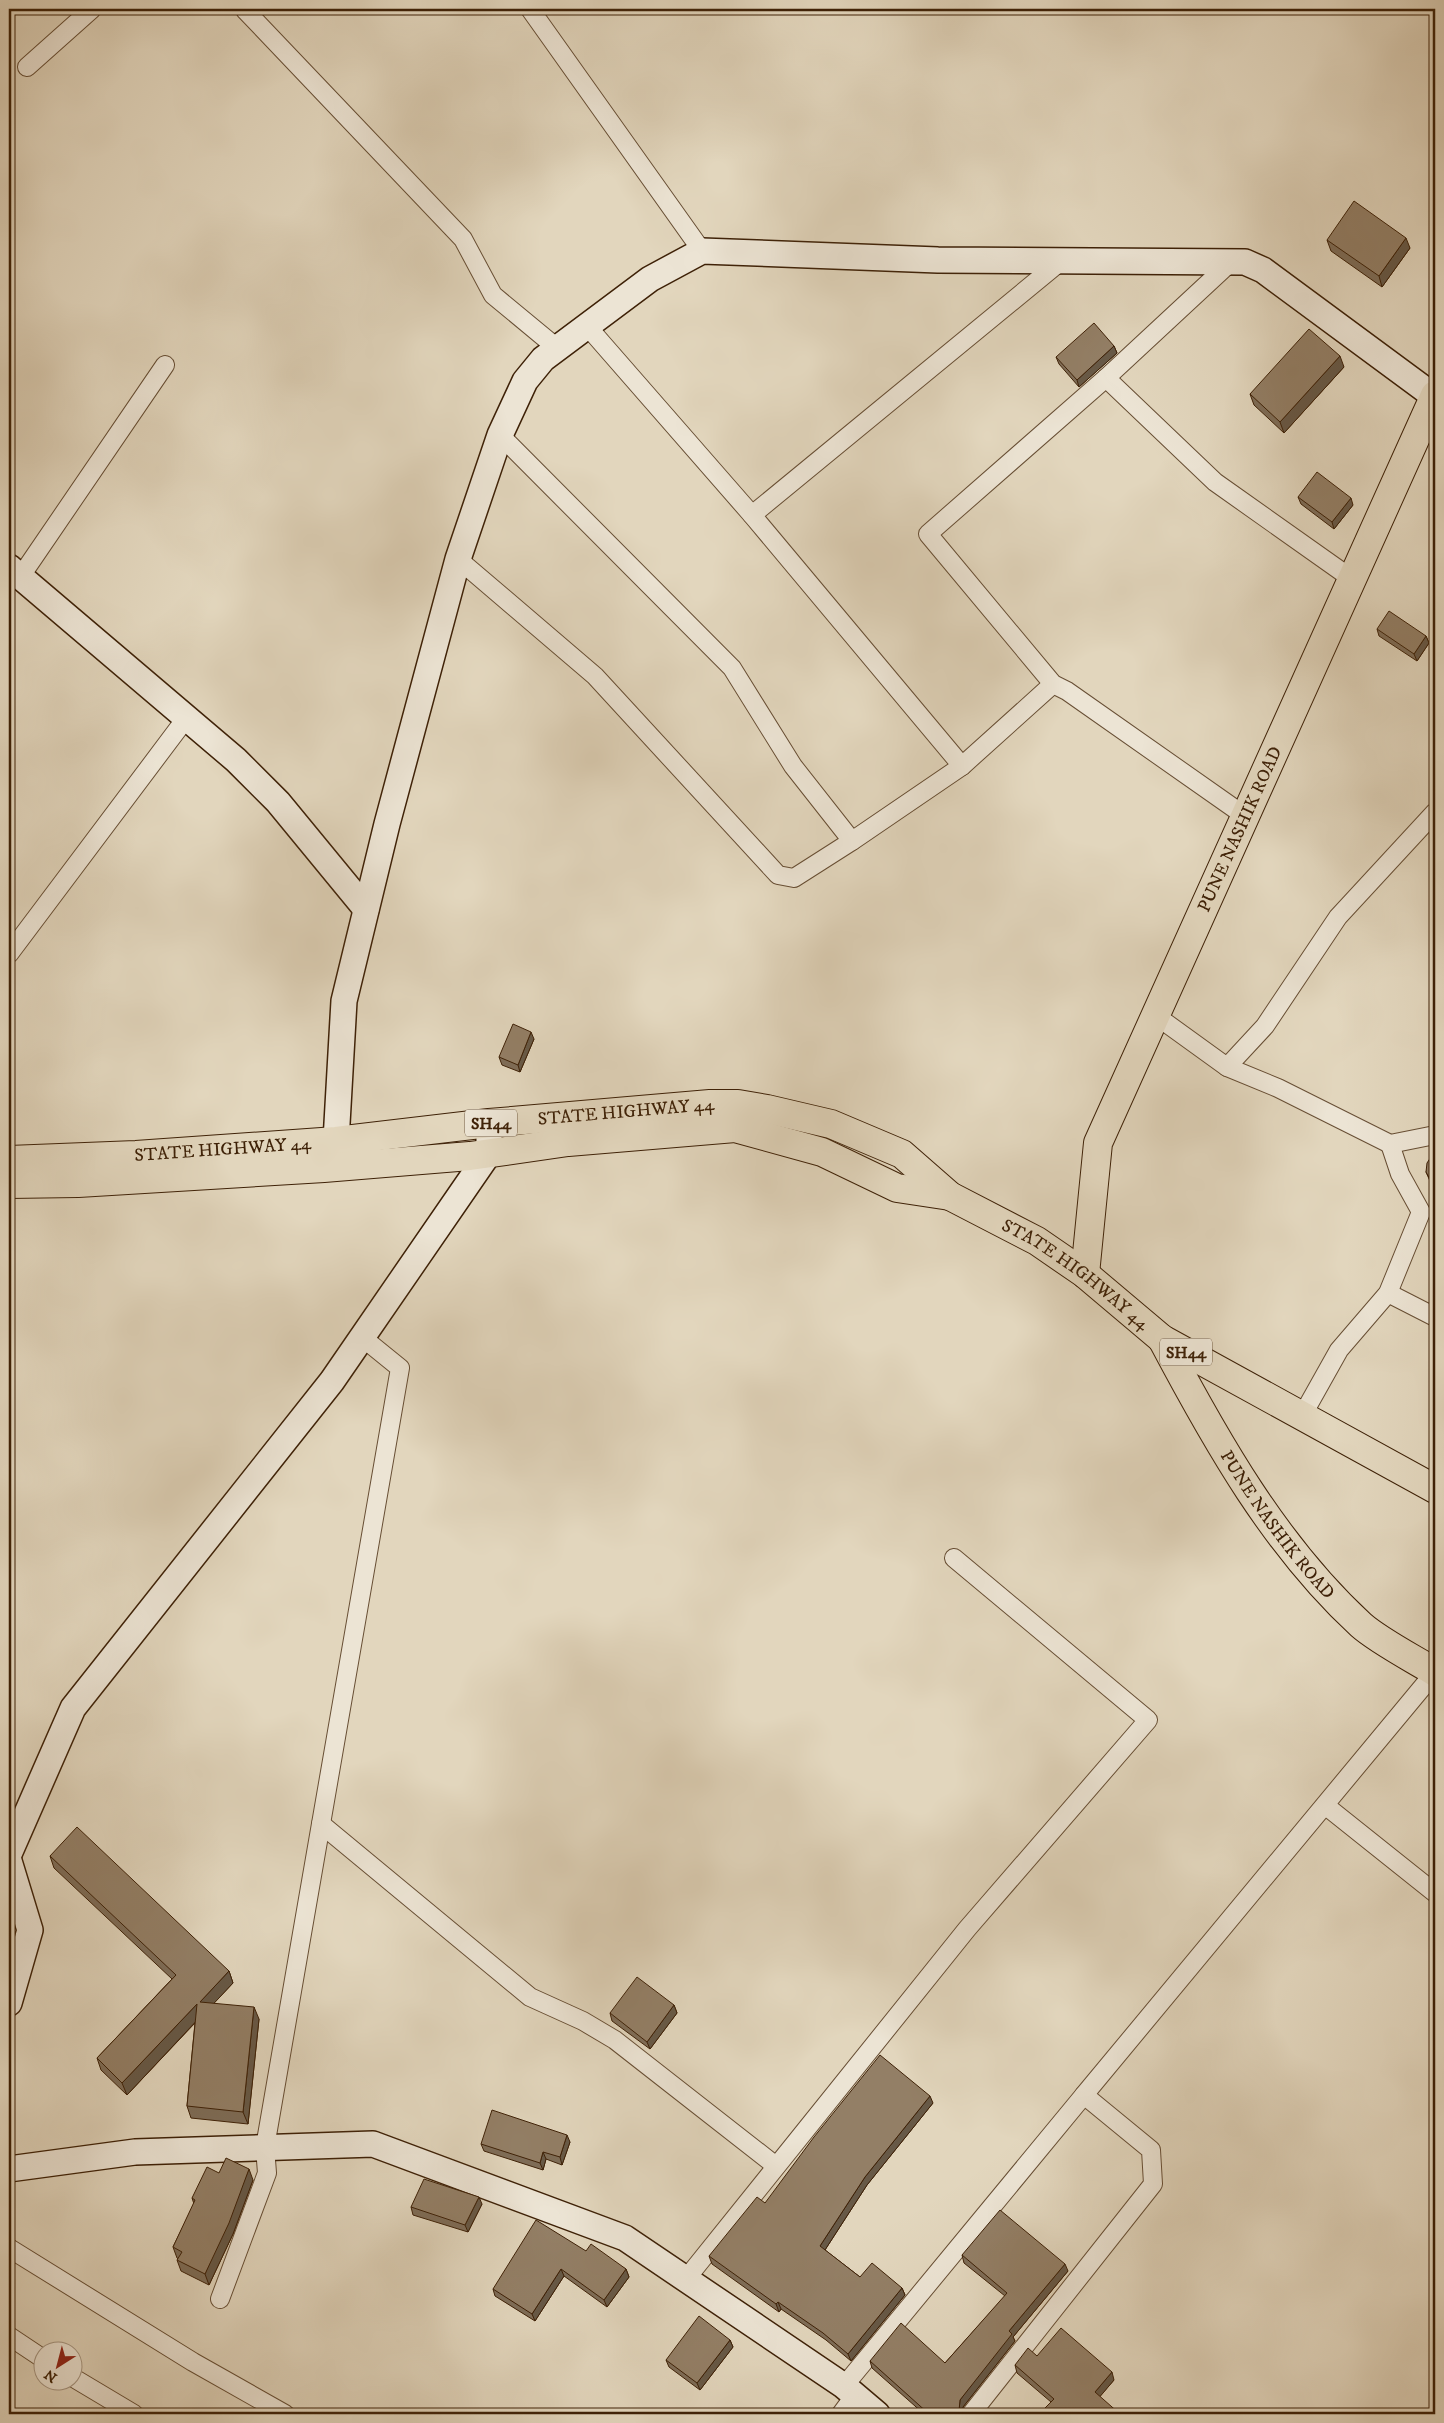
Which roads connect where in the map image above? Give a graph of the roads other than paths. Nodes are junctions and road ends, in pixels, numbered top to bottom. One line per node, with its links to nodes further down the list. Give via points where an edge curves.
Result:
1 (92, 9): 4 (street)
2 (530, 9): 5 (street)
3 (245, 10): 9 (street, via 463,239 493,295)
4 (27, 67)
5 (702, 251): 6 (street); 8 (street, via 650,279)
6 (1061, 261): 7 (street); 14 (street)
7 (1232, 261): 11 (street); 12 (street, via 1245,262 1263,270)
8 (587, 326): 9 (street); 14 (street)
9 (557, 348): 13 (street, via 525,381)
10 (165, 365): 16 (street)
11 (1106, 378): 17 (street, via 1216,482); 18 (street, via 928,534)
12 (1435, 396): 17 (main road, PUNE NASHIK ROAD)
13 (500, 435): 15 (street); 23 (street, via 732,668 793,766)
14 (752, 515): 20 (street)
15 (458, 559): 23 (street, via 594,676 778,875 794,878); 24 (street)
16 (15, 572): 19 (street)
17 (1352, 579): 22 (main road, PUNE NASHIK ROAD)
18 (1053, 684): 20 (street); 22 (street)
19 (187, 717): 24 (street, via 278,802); 25 (street)
20 (962, 766): 23 (street)
21 (1435, 812): 27 (street, via 1338,917 1265,1026)
22 (1245, 816): 26 (main road, PUNE NASHIK ROAD)
23 (852, 841)
24 (366, 909): 33 (street, via 344,1001)
25 (9, 954)
26 (1155, 1015): 27 (street); 37 (main road, PUNE NASHIK ROAD, via 1098,1143)
27 (1227, 1067): 31 (street, via 1278,1088)
28 (737, 1116): 29 (main road, STATE HIGHWAY 44 / SH44, via 710,1104); 32 (main road, STATE HIGHWAY 44 / SH44); 37 (main road, STATE HIGHWAY 44 / SH44, via 832,1124 902,1154 950,1196 1037,1241)
29 (489, 1123): 32 (street); 33 (main road, STATE HIGHWAY 44 / SH44)
30 (1435, 1134): 31 (street)
31 (1390, 1144): 36 (street, via 1400,1174)
32 (489, 1153): 33 (main road, STATE HIGHWAY 44 / SH44); 40 (street)
33 (337, 1154): 34 (main road, STATE HIGHWAY 44 / SH44, via 136,1155); 35 (main road, STATE HIGHWAY 44 / SH44, via 213,1176)
34 (9, 1160)
35 (9, 1184)
36 (1428, 1212): 38 (street)
37 (1085, 1274): 41 (main road, STATE HIGHWAY 44 / SH44)
38 (1388, 1293): 39 (street); 42 (street, via 1338,1350)
39 (1435, 1317)
40 (363, 1338): 47 (street, via 400,1368); 48 (street, via 73,1708)
41 (1162, 1339): 42 (main road, STATE HIGHWAY 44 / SH44); 45 (main road, PUNE NASHIK ROAD, via 1206,1421 1297,1558 1362,1626)
42 (1302, 1416): 43 (main road, STATE HIGHWAY 44 / SH44)
43 (1435, 1489)
44 (954, 1558): 54 (street, via 1148,1720 967,1929)
45 (1435, 1672): 46 (street)
46 (1326, 1806): 50 (street); 52 (street)
47 (321, 1824): 53 (street); 54 (street, via 530,1997 583,2021 615,2040)
48 (9, 1854)
49 (9, 1861): 51 (street, via 30,1930)
50 (1435, 1893)
51 (9, 2003)
52 (1084, 2095): 62 (street); 66 (street, via 1151,2150 1153,2184)
53 (265, 2147): 55 (street, via 135,2152); 57 (street, via 373,2144 625,2238); 58 (street, via 267,2173)
54 (776, 2166): 57 (street)
55 (9, 2169)
56 (9, 2248): 64 (street, via 193,2362)
57 (686, 2279): 62 (street)
58 (220, 2299)
59 (9, 2336): 60 (street)
60 (32, 2351)
61 (82, 2383): 63 (street)
62 (846, 2398): 65 (street)
63 (134, 2414)
64 (285, 2414)
65 (877, 2414)
66 (971, 2414)

